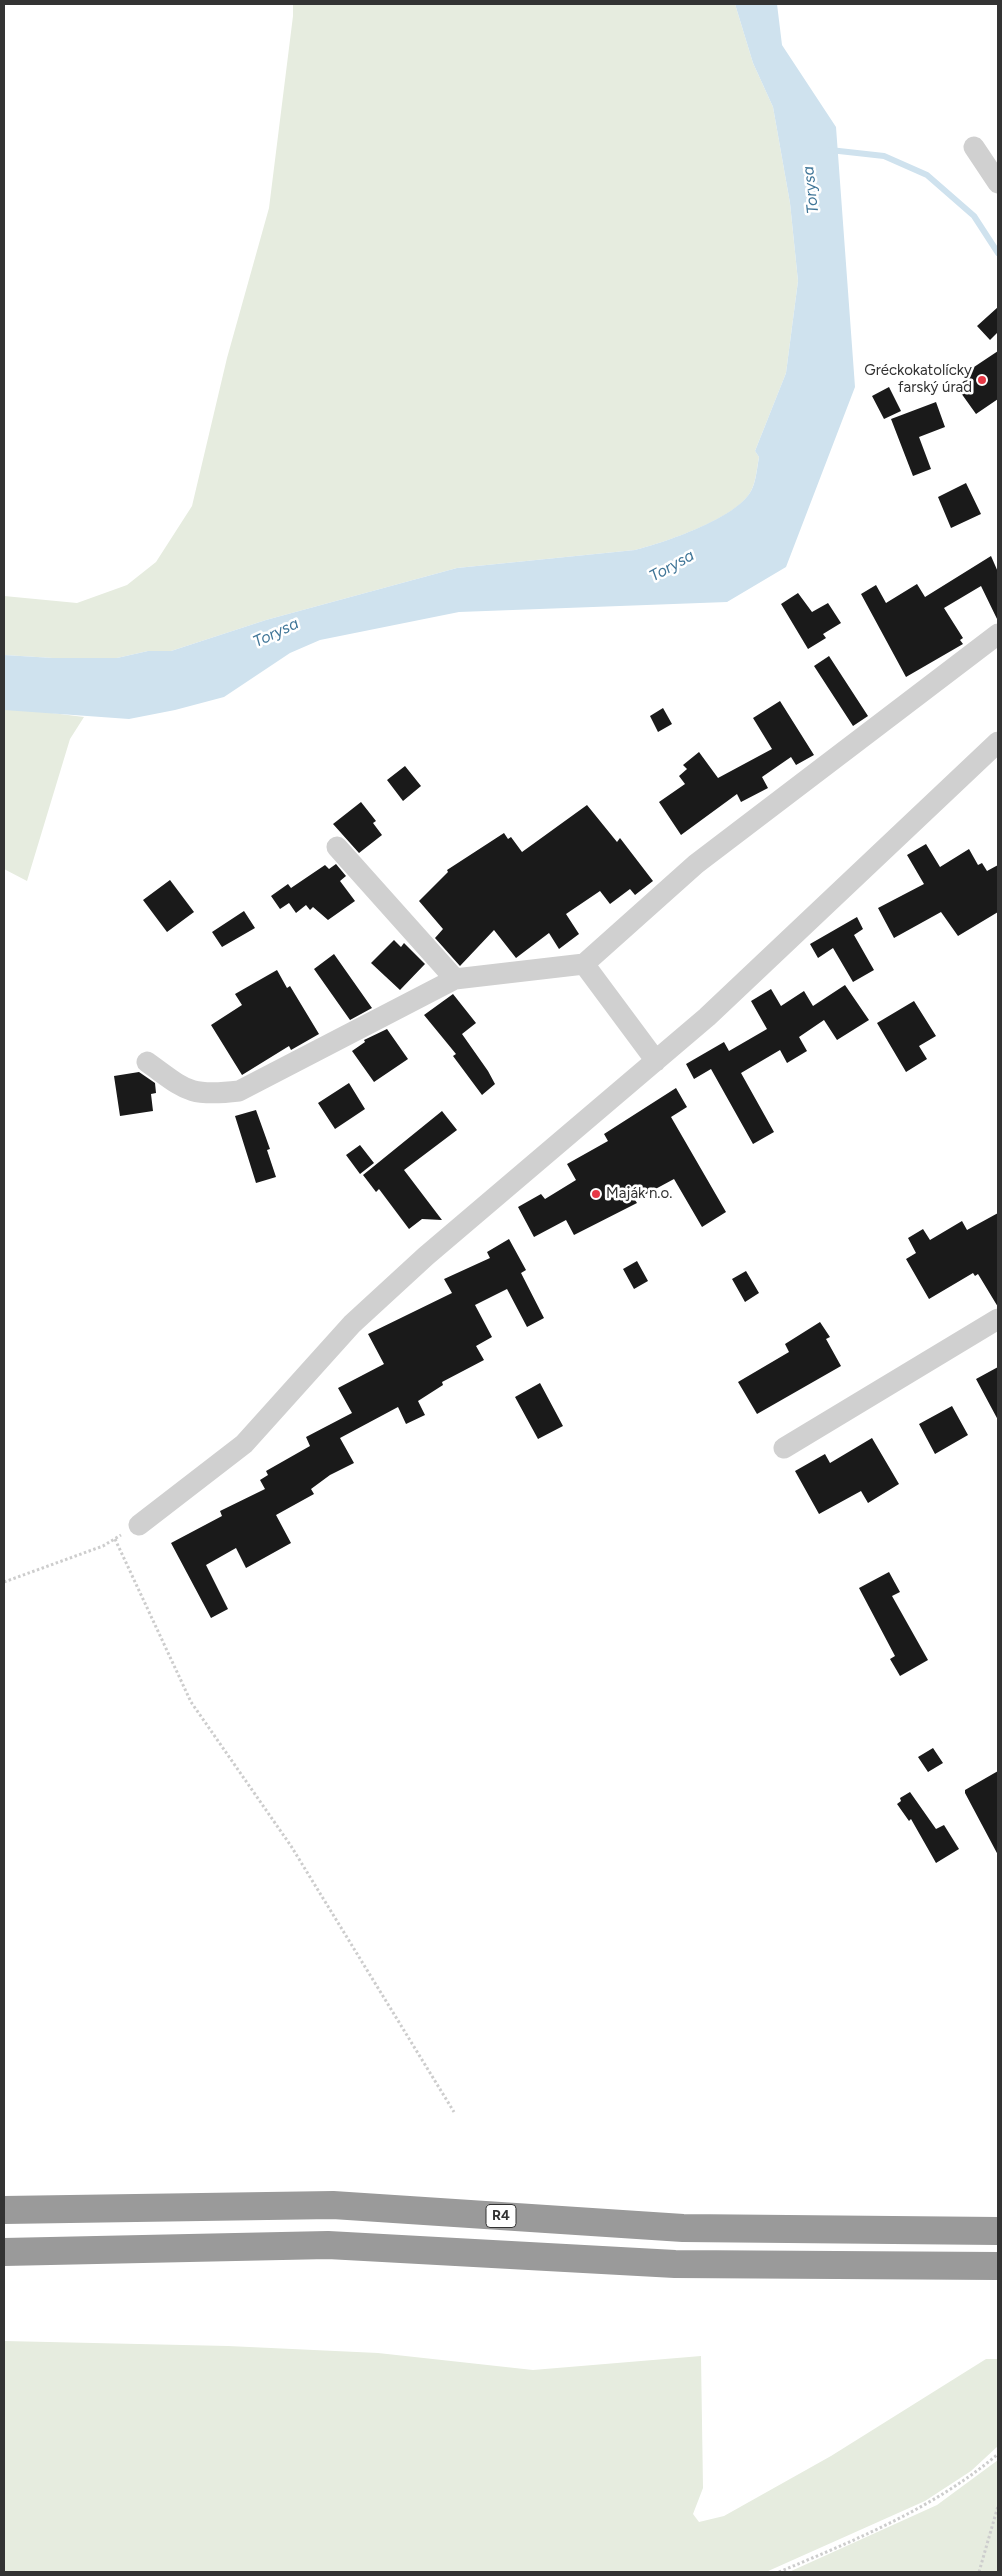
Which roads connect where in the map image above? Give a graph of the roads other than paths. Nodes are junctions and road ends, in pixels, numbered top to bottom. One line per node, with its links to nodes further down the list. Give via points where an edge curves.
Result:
1 (974, 147): 2 (street)
2 (998, 183)
3 (998, 634): 6 (street, via 696,864)
4 (998, 742): 8 (street, via 707,1017)
5 (337, 847): 7 (street)
6 (584, 964): 7 (street); 8 (street)
7 (455, 979): 9 (street, via 239,1090 208,1095 185,1090)
8 (656, 1061): 12 (street, via 426,1256 352,1324 244,1444)
9 (146, 1062)
10 (998, 1319): 11 (street)
11 (784, 1448)
12 (138, 1525)
13 (4, 2210): 14 (highway, R4, via 333,2205 683,2228)
14 (998, 2231)
15 (4, 2252): 16 (highway, via 328,2245 675,2264)
16 (998, 2266)

